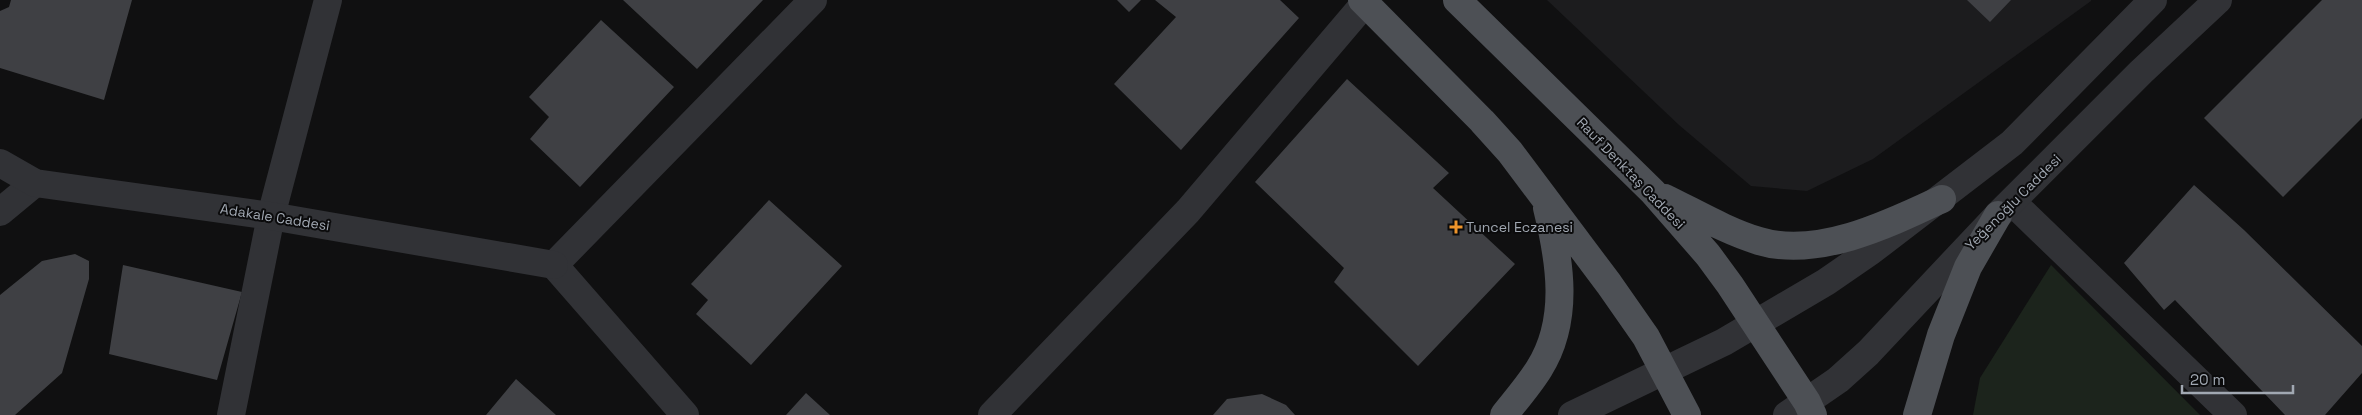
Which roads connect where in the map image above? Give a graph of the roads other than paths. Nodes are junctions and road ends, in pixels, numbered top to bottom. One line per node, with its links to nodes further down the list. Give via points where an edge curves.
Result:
1 (328, 0): 14 (street)
2 (813, 0): 15 (street)
3 (1457, 0): 9 (main road, Rauf Denktaş Caddesi)
4 (2153, 0): 11 (street, via 2012,143)
5 (2218, 0): 12 (street, Yeğenoğlu Caddesi)
6 (1363, 1): 10 (main road, via 1482,121); 21 (street, via 1188,211)
7 (0, 163): 8 (street, Adakale Caddesi)
8 (35, 183): 13 (street); 14 (street, Adakale Caddesi)
9 (1654, 192): 11 (main road, via 1733,233 1761,242 1791,246 1856,236); 16 (main road, Rauf Denktaş Caddesi, via 1708,255)
10 (1546, 199): 17 (main road, via 1614,290); 22 (main road, via 1560,279 1559,308 1553,337 1540,368)
11 (1942, 199): 16 (street, via 1826,282)
12 (2005, 208): 18 (street, Yeğenoğlu Caddesi, via 1868,353); 25 (main road, via 1968,267 1941,335); 26 (street)
13 (0, 212)
14 (271, 216): 15 (street, Adakale Caddesi); 19 (street)
15 (554, 265): 20 (street)
16 (1757, 323): 17 (street); 18 (main road, Rauf Denktaş Caddesi)
17 (1666, 372): 23 (street); 24 (main road)
18 (1802, 411)
19 (231, 415)
20 (686, 415)
21 (992, 415)
22 (1504, 415)
23 (1572, 415)
24 (1687, 415)
25 (1917, 415)
26 (2233, 415)

